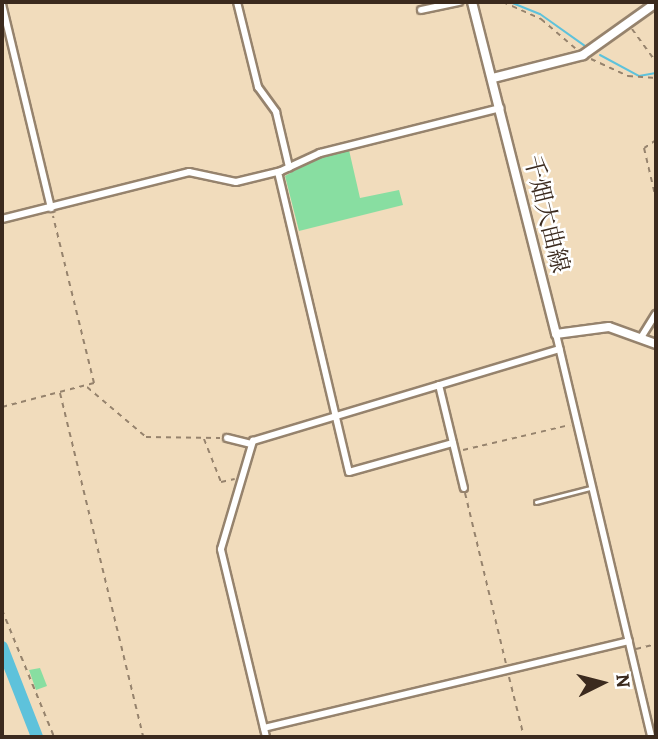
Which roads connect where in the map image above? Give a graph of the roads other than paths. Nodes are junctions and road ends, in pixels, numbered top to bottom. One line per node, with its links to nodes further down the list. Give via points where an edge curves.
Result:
1 (237, 2): 9 (street, via 258,87 276,112)
2 (459, 2): 6 (street)
3 (472, 2): 7 (main road, 千畑大曲線)
4 (656, 3): 7 (main road, via 583,55)
5 (2, 4): 11 (street)
6 (421, 10)
7 (493, 78): 8 (main road, 千畑大曲線)
8 (500, 108): 9 (street, via 320,153); 14 (main road, 千畑大曲線)
9 (289, 167): 10 (street)
10 (278, 172): 11 (street, via 236,182 189,172); 19 (street)
11 (51, 208): 12 (street)
12 (2, 219)
13 (656, 314): 15 (street)
14 (556, 334): 15 (main road, via 609,327); 17 (street)
15 (642, 336): 16 (main road)
16 (656, 344)
17 (560, 349): 18 (street); 23 (street)
18 (439, 386): 19 (street); 21 (street)
19 (337, 416): 21 (street, via 349,472); 22 (street)
20 (227, 438): 22 (street)
21 (453, 443): 24 (street)
22 (251, 444): 27 (street, via 221,549)
23 (593, 487): 25 (lane); 26 (street)
24 (464, 488)
25 (536, 502)
26 (629, 641): 27 (street); 29 (street)
27 (264, 727): 28 (street)
28 (266, 737)
29 (651, 737)

